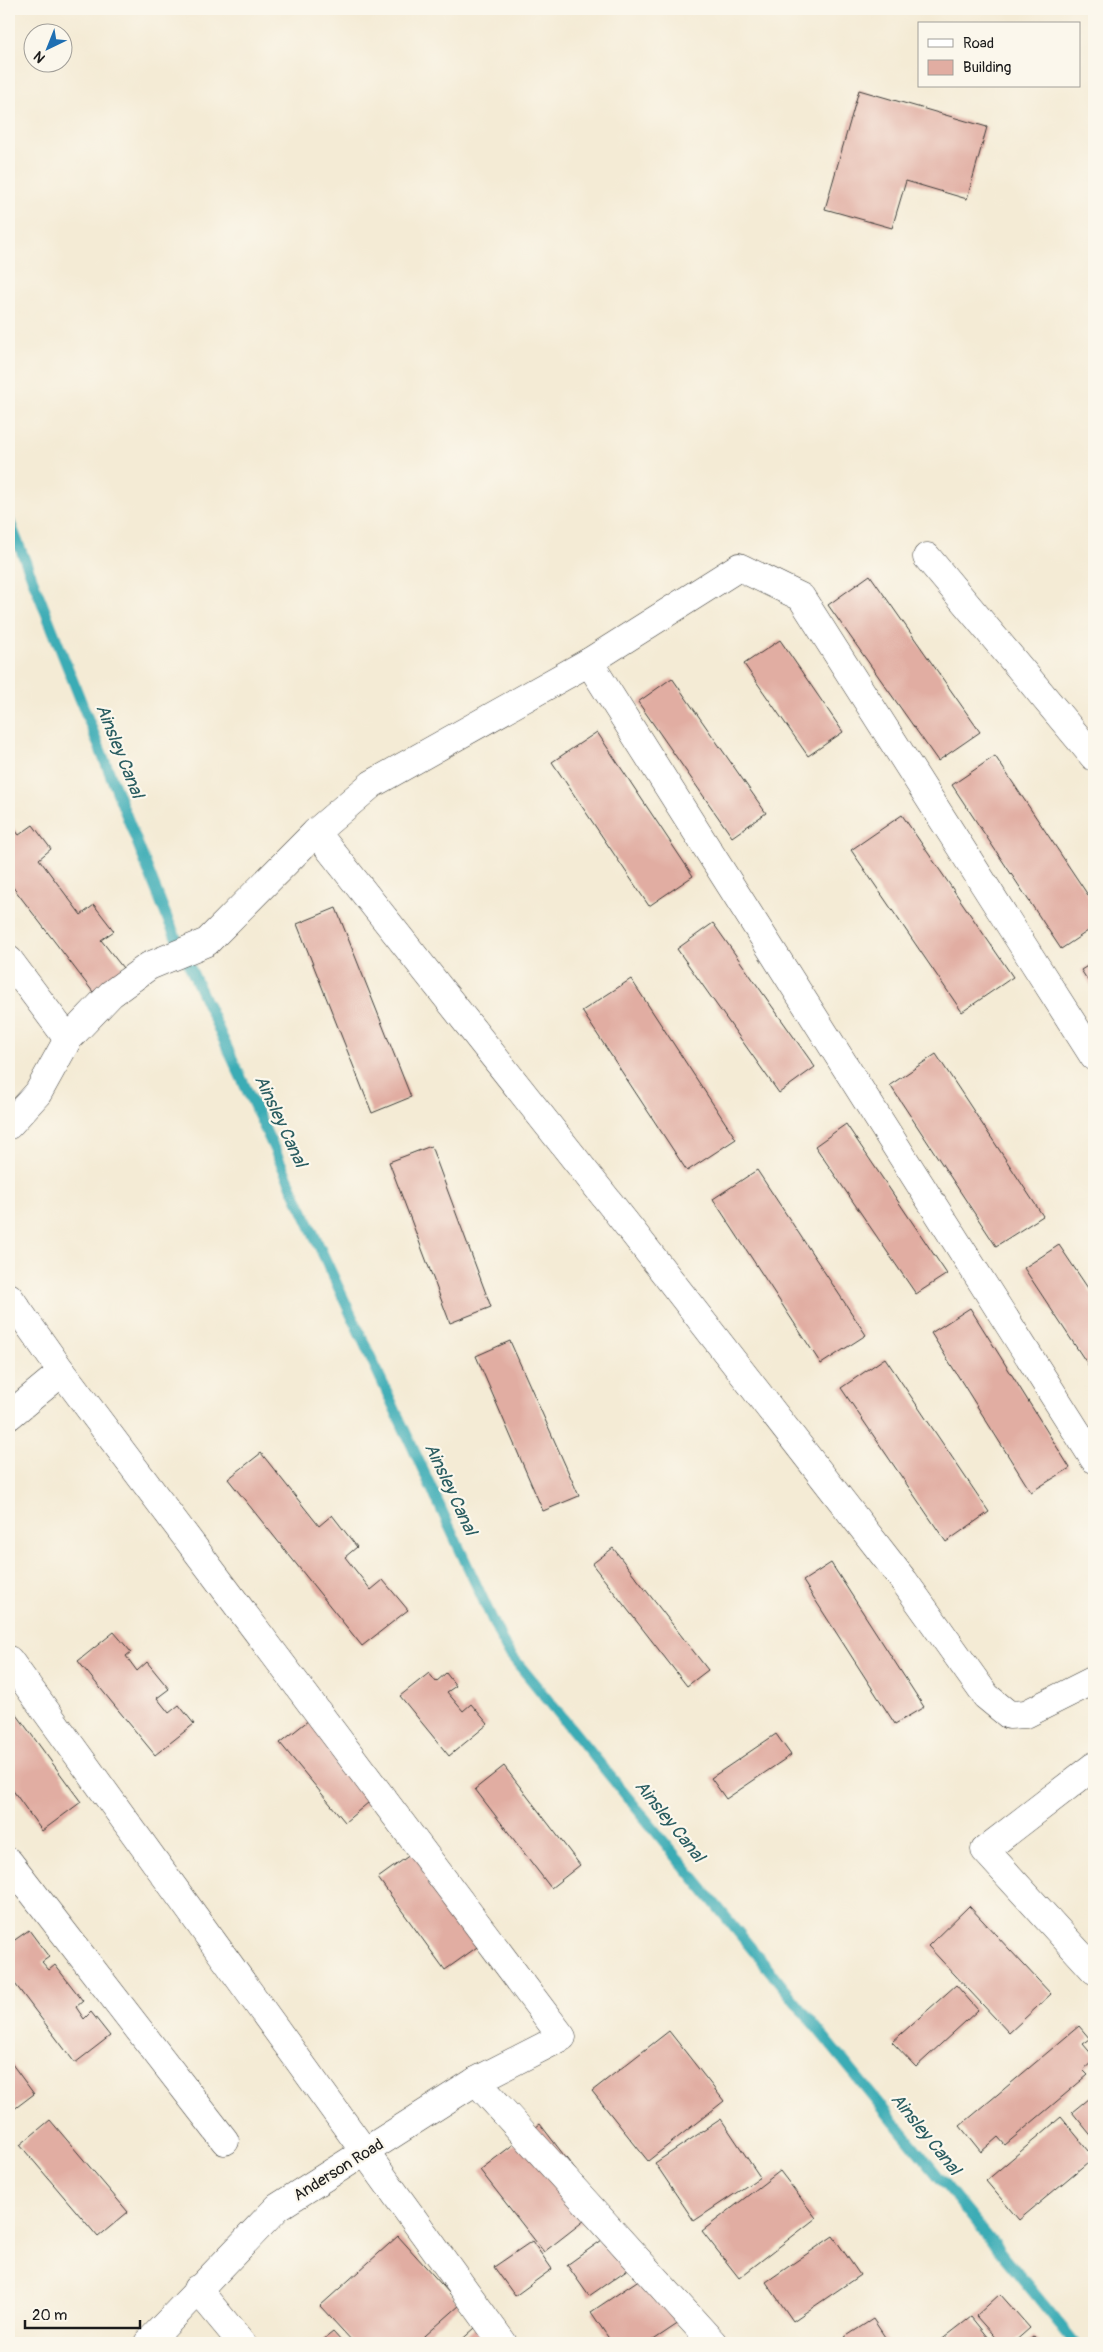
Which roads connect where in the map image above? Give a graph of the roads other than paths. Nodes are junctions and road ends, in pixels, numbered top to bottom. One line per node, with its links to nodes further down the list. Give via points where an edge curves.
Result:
1 (928, 557): 3 (street)
2 (589, 662): 4 (street, via 372,784); 7 (street, via 739,567 801,597); 12 (street)
3 (1094, 756)
4 (316, 832): 6 (street, via 207,942 149,966 111,994); 14 (street, via 892,1565 986,1696 1009,1715 1026,1714)
5 (9, 960): 6 (street)
6 (68, 1039): 8 (street, via 38,1093)
7 (1094, 1057)
8 (9, 1125)
9 (9, 1297): 10 (street)
10 (62, 1372): 11 (street); 18 (street, Anderson Road, via 562,2037)
11 (9, 1416)
12 (1094, 1459)
13 (9, 1660): 20 (street)
14 (1094, 1680)
15 (1094, 1766): 17 (street, via 985,1850)
16 (9, 1862): 19 (street)
17 (1094, 1970)
18 (476, 2081): 20 (street, Anderson Road); 25 (street)
19 (225, 2141)
20 (364, 2153): 21 (street, Anderson Road, via 278,2207); 24 (street)
21 (197, 2289): 22 (street, Anderson Road); 23 (street)
22 (148, 2343)
23 (242, 2343)
24 (503, 2343)
25 (713, 2343)

